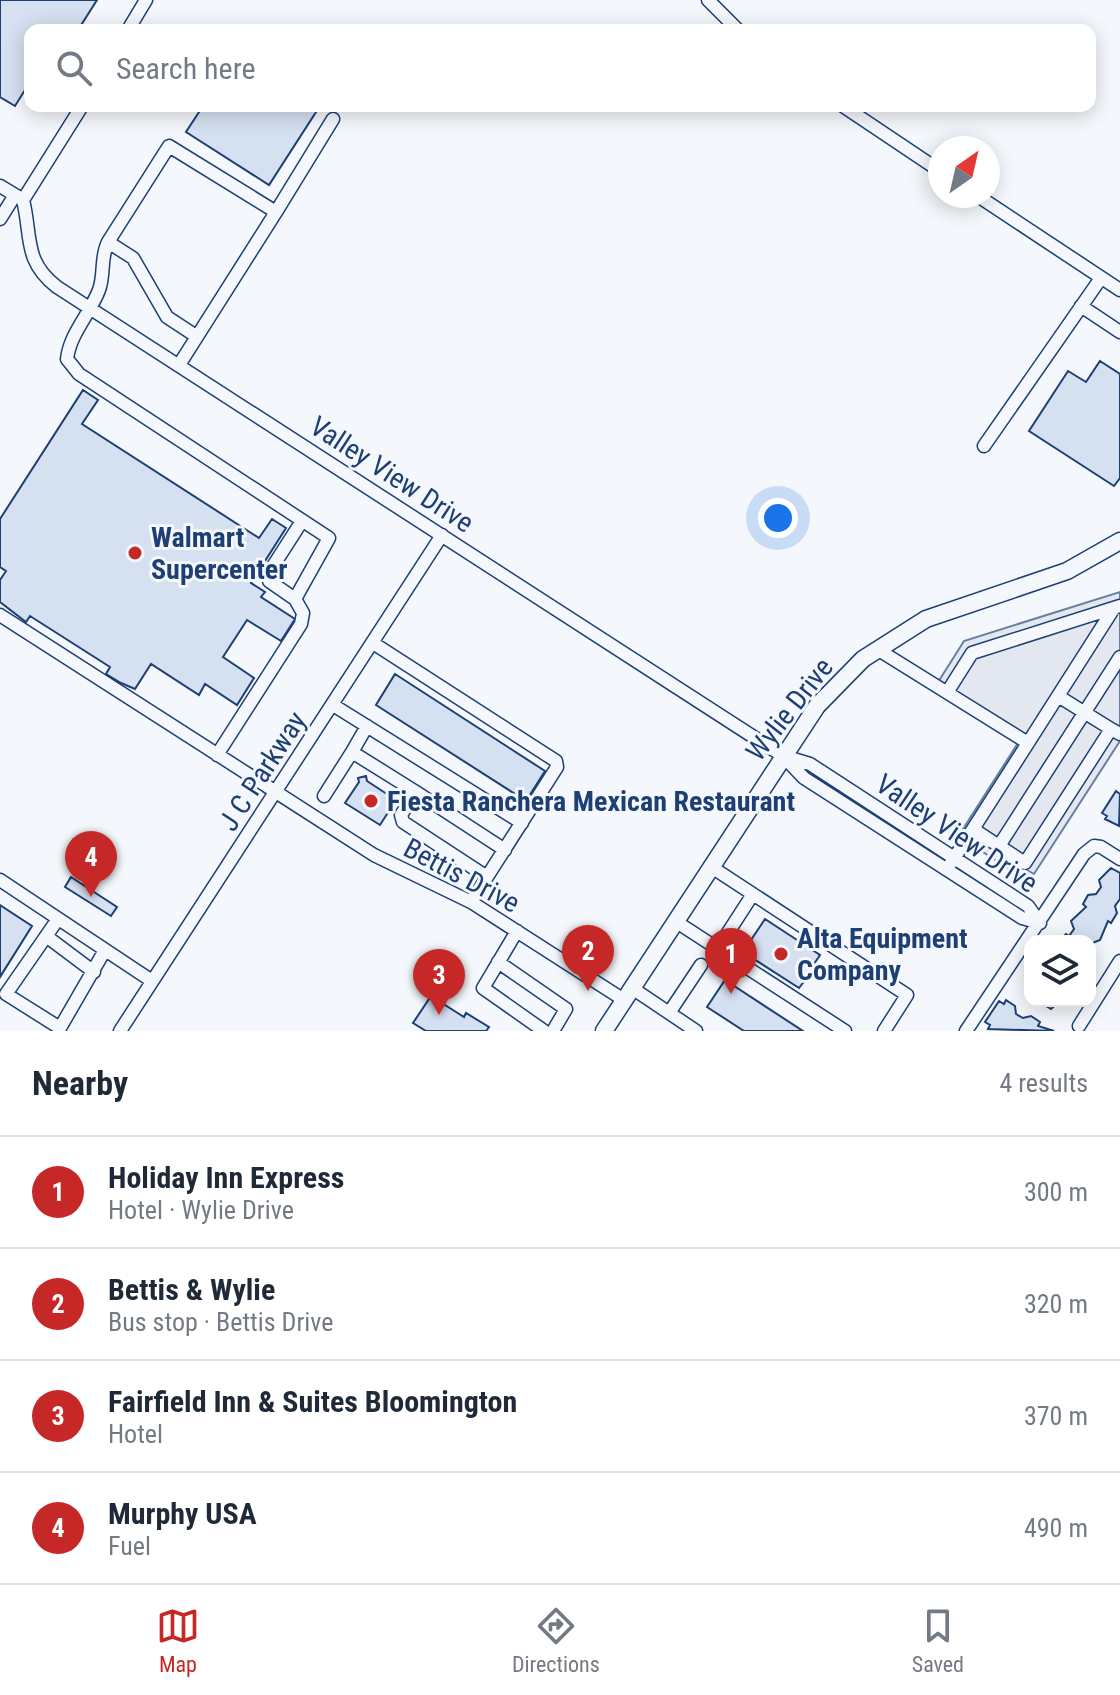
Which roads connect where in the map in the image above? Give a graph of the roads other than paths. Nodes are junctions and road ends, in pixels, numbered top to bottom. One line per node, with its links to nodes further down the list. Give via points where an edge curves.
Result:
1 (146, 0): 3 (street)
2 (708, 0): 4 (street)
3 (132, 24)
4 (732, 24)
5 (78, 112): 10 (street)
6 (852, 112): 8 (street)
7 (333, 119): 12 (street)
8 (928, 163)
9 (0, 186): 10 (street)
10 (19, 198): 13 (street); 18 (street, Valley View Drive, via 37,266)
11 (996, 208): 15 (street)
12 (276, 212): 14 (street, via 169,146); 20 (street)
13 (0, 219)
14 (108, 242): 18 (street, via 100,288); 20 (street, via 133,258 167,317)
15 (1101, 278): 16 (street); 17 (street)
16 (1120, 290)
17 (1081, 306): 19 (street); 22 (street)
18 (90, 309): 21 (street, Valley View Drive); 23 (street, via 68,347 67,359 79,374)
19 (1120, 332)
20 (196, 336): 21 (street)
21 (179, 365): 24 (street, Valley View Drive)
22 (984, 446)
23 (302, 521): 26 (street, via 268,574 269,581); 26 (street, via 330,543)
24 (442, 535): 29 (street, J C Parkway); 41 (street, Valley View Drive)
25 (1120, 541): 30 (main road, Wylie Drive, via 1067,571 926,619)
26 (295, 599): 40 (street, via 303,613 301,624)
27 (1117, 607): 32 (street, via 972,653); 33 (street)
28 (0, 615): 40 (street, Bettis Drive)
29 (373, 643): 34 (street, J C Parkway); 45 (street, via 556,761)
30 (877, 649): 32 (street); 41 (main road, Wylie Drive, via 832,688)
31 (1120, 657): 35 (street)
32 (948, 691): 38 (street)
33 (1058, 696): 35 (street); 38 (street)
34 (333, 705): 36 (street); 43 (street, J C Parkway)
35 (1084, 712): 37 (street); 47 (street)
36 (367, 726): 39 (street); 45 (street)
37 (1115, 732): 47 (street, via 1025,863)
38 (1028, 743): 46 (street)
39 (352, 752): 42 (street); 44 (street)
40 (217, 755): 43 (street, Bettis Drive)
41 (783, 756): 49 (street, Valley View Drive, via 810,764); 51 (main road, Wylie Drive); 52 (street, Valley View Drive, via 804,778)
42 (416, 792): 48 (street); 53 (street, via 401,815 403,822)
43 (277, 793): 56 (street, Bettis Drive, via 374,855); 68 (street, J C Parkway)
44 (324, 796)
45 (522, 823): 48 (street)
46 (973, 829): 47 (street); 49 (street)
47 (999, 846)
48 (505, 850): 53 (street)
49 (954, 858): 52 (street); 59 (street, Valley View Drive, via 1028,906)
50 (1120, 859): 59 (street, via 1101,847 1088,850)
51 (710, 866): 55 (street); 58 (main road, Wylie Drive)
52 (947, 870): 59 (street, Valley View Drive, via 1022,918)
53 (487, 877): 56 (street)
54 (0, 880): 57 (street)
55 (753, 894): 62 (street); 78 (street, via 907,995)
56 (471, 902): 60 (street, Bettis Drive)
57 (58, 919): 61 (street); 63 (street)
58 (675, 921): 62 (street); 69 (main road, Wylie Drive)
59 (1040, 923): 79 (street)
60 (517, 931): 65 (street); 69 (street, Bettis Drive)
61 (46, 936): 67 (street); 67 (street, via 6,994 60,1028)
62 (718, 948): 77 (street)
63 (105, 950): 67 (street); 68 (street)
64 (1120, 961): 71 (street)
65 (498, 962): 73 (street, via 484,991); 74 (street, via 566,1009)
66 (701, 965): 70 (street)
67 (94, 972)
68 (152, 981): 72 (street, J C Parkway)
69 (628, 994): 70 (street, Bettis Drive); 75 (main road, Wylie Drive)
70 (669, 1013): 76 (street, Bettis Drive)
71 (1079, 1026)
72 (120, 1031)
73 (544, 1031)
74 (553, 1031)
75 (604, 1031)
76 (696, 1031)
77 (845, 1031)
78 (884, 1031)
79 (966, 1031)

